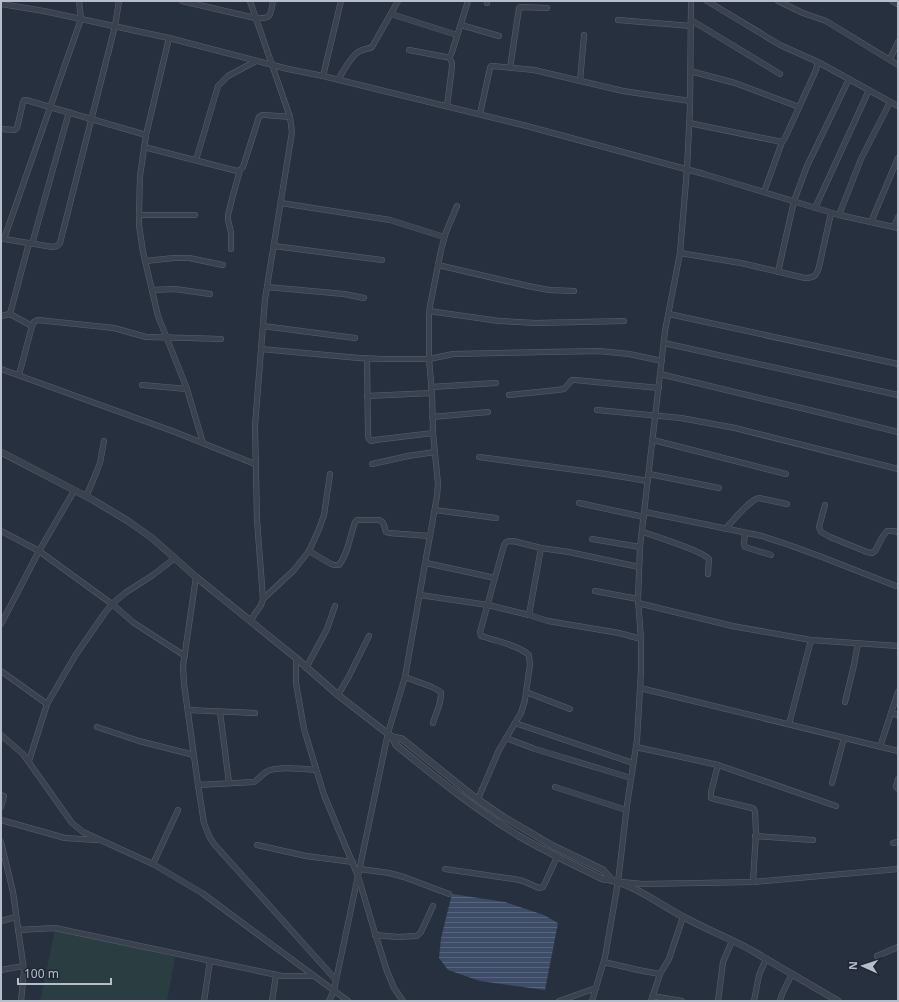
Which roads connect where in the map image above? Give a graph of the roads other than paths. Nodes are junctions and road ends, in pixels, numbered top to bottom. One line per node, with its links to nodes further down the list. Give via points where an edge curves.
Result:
1 (2, 1): 14 (street)
2 (79, 1): 19 (street)
3 (119, 1): 23 (street)
4 (182, 1): 18 (street)
5 (250, 1): 18 (street)
6 (273, 1): 18 (street, via 268,17)
7 (341, 1): 40 (street)
8 (398, 1): 17 (street)
9 (468, 1): 22 (street)
10 (691, 1): 21 (street)
11 (707, 1): 34 (street, via 780,45)
12 (778, 1): 32 (street, via 826,21)
13 (892, 1): 15 (street)
14 (1, 4): 19 (street)
15 (898, 4)
16 (547, 8): 37 (street, via 519,8)
17 (391, 14): 25 (street); 42 (street, via 372,47 355,53)
18 (255, 18): 35 (street)
19 (81, 19): 23 (street); 47 (street)
20 (618, 20): 24 (street)
21 (691, 20): 24 (street); 39 (street)
22 (460, 25): 25 (street); 27 (street)
23 (115, 26): 28 (street); 54 (street)
24 (691, 26): 38 (street)
25 (457, 35): 31 (street)
26 (584, 35): 43 (street)
27 (499, 36)
28 (169, 38): 33 (street); 57 (street)
29 (898, 42): 32 (street)
30 (409, 50): 31 (street)
31 (449, 57): 48 (street, via 452,67)
32 (890, 59): 36 (street)
33 (256, 61): 35 (street); 61 (street, via 228,76 218,86)
34 (818, 62): 41 (street); 50 (street)
35 (272, 65): 40 (street); 53 (street)
36 (898, 65)
37 (510, 68): 43 (street, via 534,70); 52 (street, via 491,66)
38 (690, 71): 45 (street); 50 (street, via 735,83)
39 (780, 74)
40 (323, 76): 42 (street)
41 (849, 79): 44 (street); 65 (street, via 807,166)
42 (338, 80): 48 (street)
43 (580, 81): 45 (street, via 623,91)
44 (869, 90): 46 (street); 68 (street)
45 (690, 101): 55 (street)
46 (890, 102): 49 (street); 72 (street, via 862,159)
47 (50, 106): 51 (street); 56 (street, via 24,100 17,128); 77 (street)
48 (447, 106): 52 (street)
49 (898, 106)
50 (799, 107): 58 (street)
51 (69, 112): 54 (street); 78 (street)
52 (480, 114): 62 (street)
53 (290, 117): 63 (street, via 259,117); 66 (street, via 292,132)
54 (92, 118): 57 (street); 78 (street, via 60,244 53,248)
55 (689, 123): 58 (street); 62 (street)
56 (1, 129)
57 (146, 134): 59 (street)
58 (782, 142): 64 (street)
59 (144, 146): 61 (street); 70 (street)
60 (898, 158): 74 (street)
61 (196, 160): 63 (street)
62 (687, 169): 64 (street); 81 (street)
63 (240, 170): 80 (street, via 229,210)
64 (764, 192): 65 (street)
65 (794, 201): 68 (street); 86 (street)
66 (281, 203): 76 (street, via 390,220); 79 (street)
67 (457, 206): 76 (street)
68 (815, 208): 69 (street)
69 (831, 212): 72 (street); 86 (street, via 815,277 805,278)
70 (139, 215): 71 (street); 83 (street)
71 (195, 215)
72 (839, 215): 74 (street)
73 (898, 216): 75 (street)
74 (871, 222): 75 (street)
75 (896, 228)
76 (444, 237): 85 (street)
77 (2, 239): 78 (street)
78 (31, 244): 93 (street)
79 (274, 246): 82 (street); 87 (street)
80 (231, 249)
81 (680, 253): 86 (street); 94 (street)
82 (382, 260)
83 (145, 261): 84 (street, via 189,258); 88 (street)
84 (223, 265)
85 (438, 265): 89 (street, via 528,286); 92 (street)
86 (778, 272)
87 (267, 287): 91 (street); 98 (street)
88 (152, 290): 90 (street, via 175,289); 99 (street)
89 (574, 291)
90 (210, 294)
91 (364, 298)
92 (429, 311): 96 (street, via 499,321 536,323); 105 (street)
93 (10, 314): 95 (street); 97 (street)
94 (669, 314): 102 (street); 107 (street)
95 (1, 316)
96 (624, 321)
97 (32, 326): 99 (street, via 38,320 114,328 146,337); 110 (street)
98 (263, 326): 100 (street); 103 (street)
99 (166, 337): 101 (street); 114 (street)
100 (355, 338)
101 (221, 340)
102 (664, 343): 106 (street); 117 (street)
103 (261, 348): 104 (street); 131 (street)
104 (367, 358): 105 (street); 118 (street)
105 (428, 359): 106 (street, via 453,354 599,351 629,354); 115 (street)
106 (662, 362): 109 (street)
107 (898, 364)
108 (1, 369): 110 (street)
109 (660, 374): 113 (street); 123 (street)
110 (19, 375): 127 (street)
111 (496, 384): 115 (street)
112 (142, 385): 114 (street)
113 (659, 388): 116 (street, via 572,380 564,389); 121 (street)
114 (187, 389): 127 (street)
115 (431, 390): 118 (street); 122 (street)
116 (508, 395)
117 (898, 395)
118 (368, 396): 124 (street, via 368,435 371,441)
119 (597, 410): 121 (street)
120 (488, 412): 122 (street)
121 (656, 416): 125 (street); 133 (street, via 735,428)
122 (432, 417): 124 (street)
123 (898, 432)
124 (433, 433): 129 (street)
125 (653, 440): 135 (street); 136 (street)
126 (104, 441): 140 (street, via 100,463)
127 (203, 443): 131 (street)
128 (1, 452): 139 (street)
129 (435, 452): 132 (street); 144 (street, via 438,484)
130 (479, 457): 137 (street)
131 (255, 464): 168 (street)
132 (372, 464)
133 (898, 469)
134 (330, 474): 157 (street, via 324,515)
135 (649, 474): 137 (street); 138 (street)
136 (786, 474)
137 (648, 481): 145 (street)
138 (719, 488)
139 (74, 490): 140 (street); 156 (street)
140 (86, 497): 159 (street, via 128,521)
141 (579, 503): 145 (street)
142 (787, 504): 147 (street, via 756,498)
143 (824, 504): 150 (street, via 819,527 821,532 867,552 875,551 887,531)
144 (435, 510): 146 (street); 152 (street)
145 (644, 514): 147 (street); 149 (street)
146 (496, 518)
147 (725, 529): 151 (street)
148 (1, 532): 156 (street)
149 (642, 532): 154 (street); 162 (street, via 705,555 710,563)
150 (898, 532)
151 (745, 533): 158 (street, via 745,547); 165 (street, via 822,556)
152 (430, 536): 157 (street, via 389,533 386,532 382,521 357,520 339,565 331,564); 160 (street)
153 (592, 539): 154 (street)
154 (640, 547): 161 (street)
155 (541, 548): 161 (street); 164 (street, via 513,541 506,542); 173 (street)
156 (39, 551): 170 (street); 175 (street)
157 (309, 551): 168 (street, via 294,570)
158 (771, 555)
159 (176, 558): 163 (street); 170 (street)
160 (426, 563): 164 (street); 167 (street)
161 (639, 567): 169 (street)
162 (708, 574)
163 (196, 577): 174 (street); 181 (street)
164 (495, 578): 171 (street)
165 (898, 586)
166 (596, 591): 169 (street)
167 (420, 595): 171 (street); 185 (street)
168 (263, 599): 174 (street)
169 (638, 601): 177 (street); 178 (street, via 732,626)
170 (112, 604): 181 (street, via 134,623); 191 (street, via 75,656)
171 (488, 605): 173 (street); 187 (street, via 481,636 529,655)
172 (335, 606): 183 (street, via 327,629)
173 (529, 615): 177 (street)
174 (250, 621): 182 (street)
175 (1, 624)
176 (369, 636): 189 (street)
177 (641, 639): 186 (street)
178 (811, 640): 179 (street); 200 (street)
179 (858, 643): 180 (street); 190 (street)
180 (898, 646)
181 (185, 656): 192 (street, via 183,666)
182 (296, 658): 183 (street); 213 (street, via 296,683 304,729)
183 (306, 668): 189 (street)
184 (1, 671): 191 (street)
185 (405, 678): 198 (street, via 441,692); 203 (street)
186 (640, 688): 200 (street); 207 (street)
187 (526, 692): 193 (street); 199 (street, via 521,713)
188 (898, 692): 196 (street)
189 (338, 694): 203 (street)
190 (845, 702)
191 (47, 704): 210 (street)
192 (188, 710): 194 (street); 209 (street)
193 (570, 710)
194 (220, 712): 195 (street); 216 (street)
195 (255, 713)
196 (891, 713): 197 (street); 206 (street)
197 (898, 715)
198 (433, 722)
199 (515, 723): 204 (street); 211 (street)
200 (789, 724): 205 (street)
201 (97, 727): 209 (street)
202 (1, 735): 210 (street)
203 (390, 735): 222 (street, via 402,739); 233 (street, via 396,745 474,806 518,835); 236 (street)
204 (506, 738): 214 (street); 222 (street)
205 (844, 738): 206 (street); 217 (street)
206 (880, 746): 208 (street)
207 (636, 747): 211 (street); 212 (street)
208 (898, 751)
209 (194, 755): 218 (street)
210 (29, 761): 229 (street, via 72,823)
211 (633, 763): 214 (street)
212 (718, 765): 223 (street); 228 (street, via 712,798 754,809)
213 (316, 770): 216 (street, via 270,770 254,782); 234 (street)
214 (631, 778): 226 (street)
215 (898, 778): 220 (street)
216 (229, 783): 218 (street)
217 (832, 783)
218 (198, 785): 262 (street, via 204,823 214,844)
219 (555, 787): 226 (street)
220 (898, 789)
221 (1, 795): 224 (street, via 4,796)
222 (478, 799): 240 (street, via 553,846 603,870)
223 (836, 806)
224 (1, 807)
225 (178, 810): 235 (street)
226 (626, 810): 241 (street)
227 (1, 820): 229 (street, via 65,838)
228 (755, 836): 230 (street); 242 (street)
229 (99, 840): 235 (street)
230 (813, 840)
231 (1, 842): 246 (street, via 13,892)
232 (257, 845): 234 (street, via 306,856)
233 (557, 856): 237 (street, via 543,887 539,888 514,878); 240 (street, via 603,879)
234 (353, 862): 239 (street)
235 (153, 864): 261 (street, via 202,893)
236 (360, 868): 239 (street); 243 (street, via 404,877)
237 (445, 869)
238 (898, 869): 242 (street)
239 (358, 876): 249 (street); 262 (street)
240 (611, 879): 241 (street)
241 (618, 882): 242 (street); 245 (street, via 643,893); 255 (street)
242 (753, 882)
243 (449, 894)
244 (433, 906): 249 (street, via 417,936)
245 (683, 917): 250 (street); 258 (street, via 669,959)
246 (16, 918): 247 (street); 248 (street)
247 (1, 921)
248 (18, 930): 254 (street, via 55,928); 256 (street)
249 (376, 935): 271 (street, via 387,971)
250 (732, 941): 253 (street); 275 (street, via 723,962)
251 (898, 947): 252 (street)
252 (877, 956)
253 (766, 959): 259 (street); 276 (street)
254 (210, 961): 260 (street); 267 (street)
255 (604, 962): 258 (street); 263 (street)
256 (24, 966): 257 (street); 266 (street)
257 (1, 970)
258 (660, 974): 265 (street)
259 (792, 974): 277 (street); 278 (street)
260 (276, 975): 261 (street); 268 (street)
261 (315, 976): 264 (street)
262 (336, 980): 264 (street)
263 (596, 988): 272 (street); 273 (street)
264 (334, 990): 269 (street); 270 (street)
265 (652, 999): 274 (street)
266 (21, 1001)
267 (204, 1001)
268 (272, 1001)
269 (329, 1001)
270 (348, 1001)
271 (403, 1001)
272 (559, 1001)
273 (592, 1001)
274 (682, 1001)
275 (718, 1001)
276 (754, 1001)
277 (780, 1001)
278 (838, 1001)

